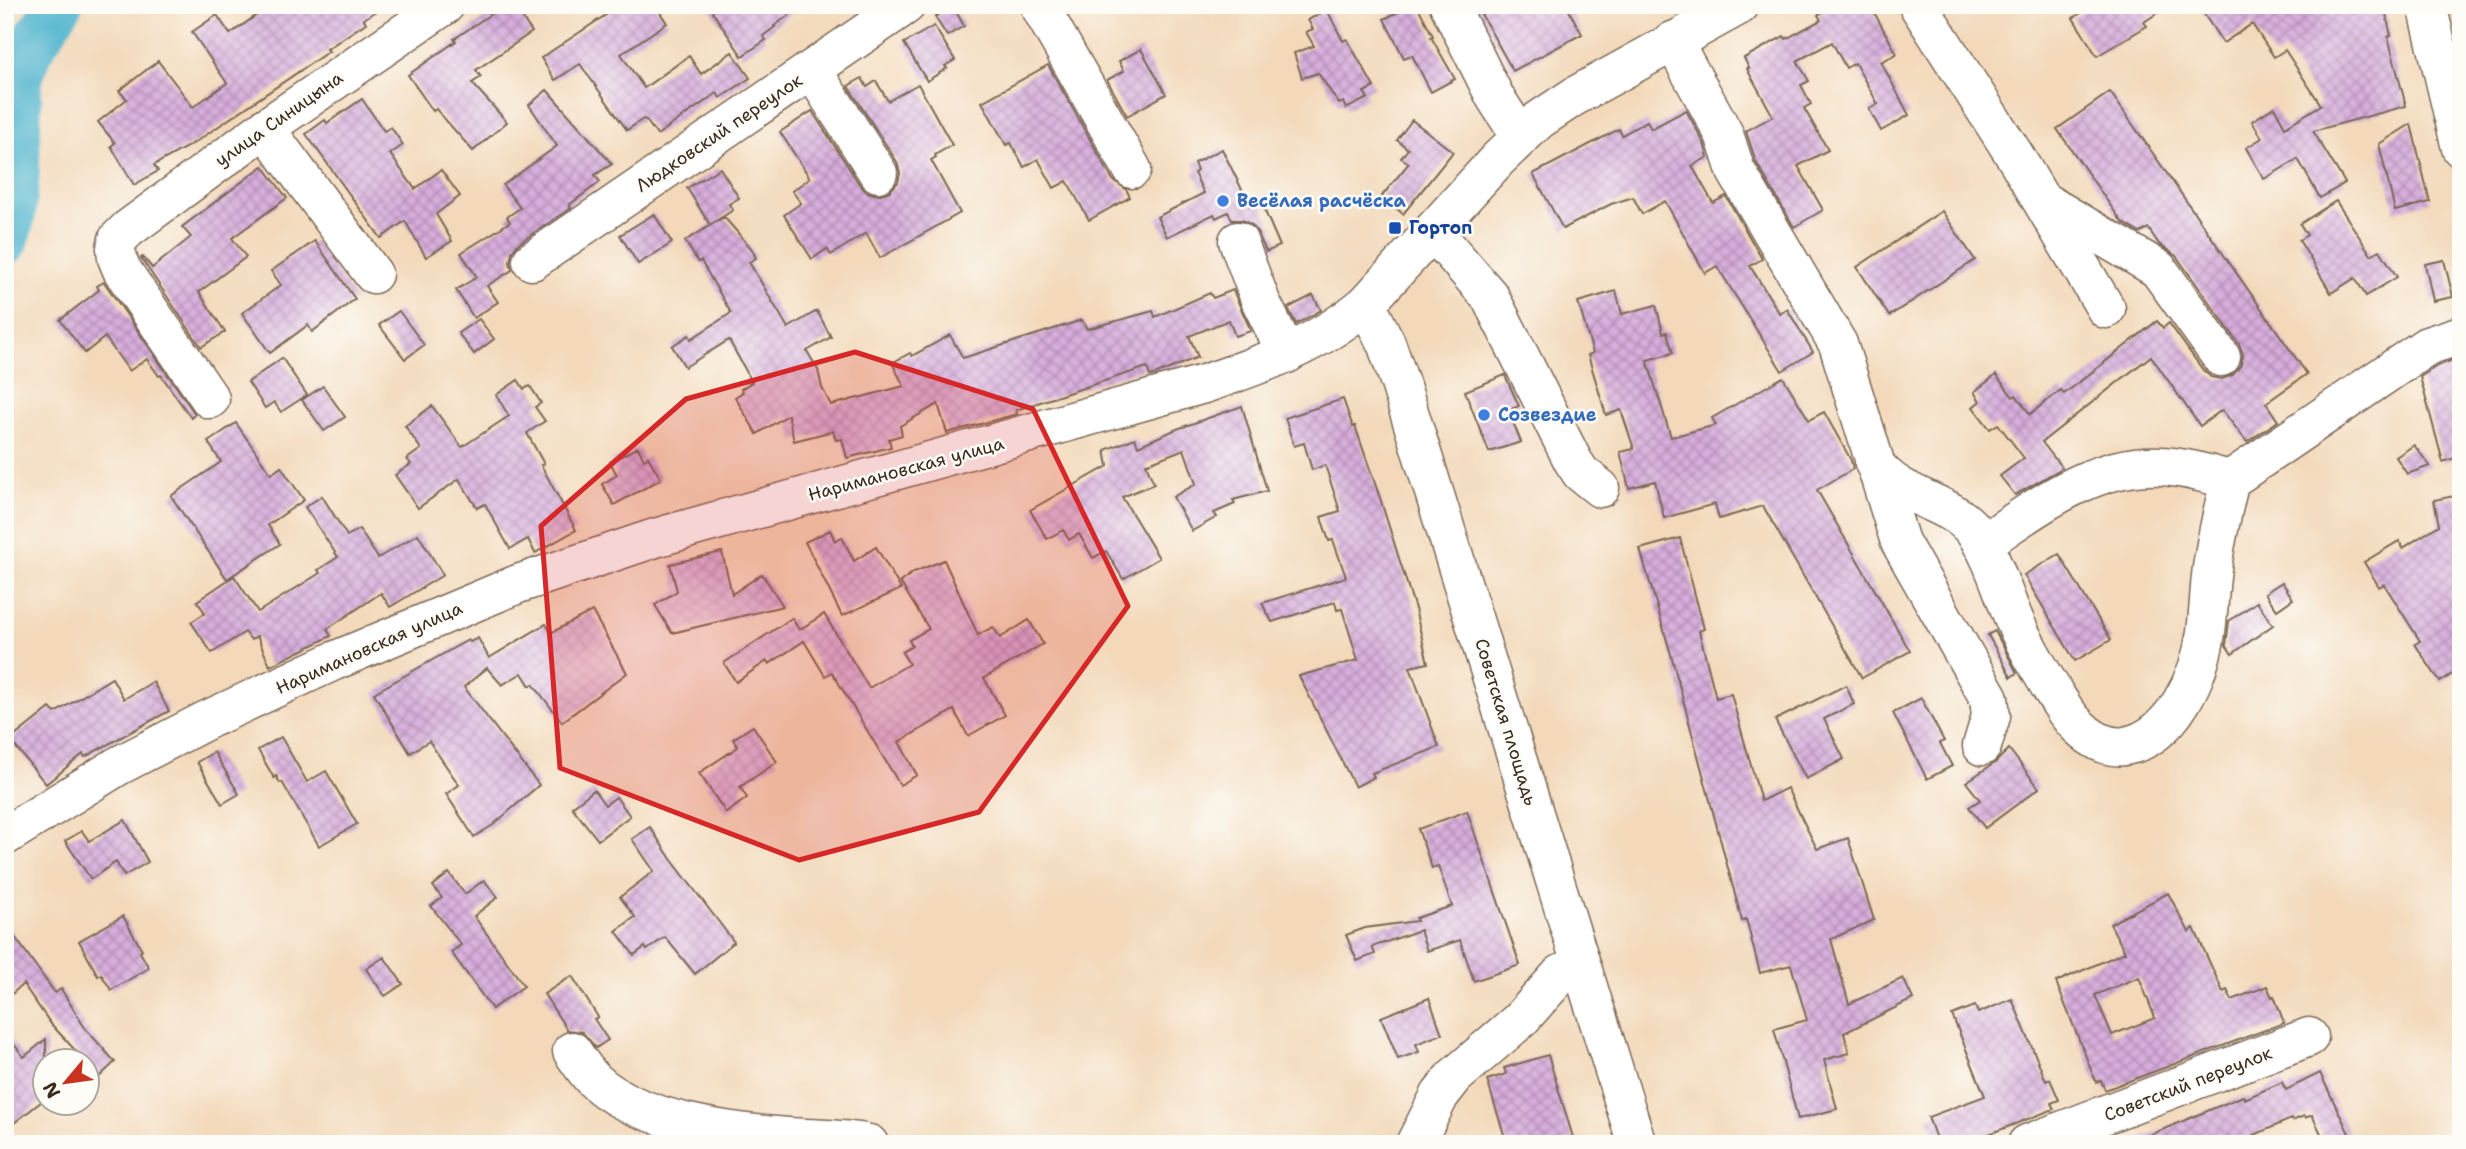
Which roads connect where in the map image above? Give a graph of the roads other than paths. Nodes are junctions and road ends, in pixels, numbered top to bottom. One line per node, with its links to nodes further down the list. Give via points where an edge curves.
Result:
1 (445, 5): 10 (street, улица Синицына)
2 (906, 5): 9 (street, Людковский переулок)
3 (1040, 5): 13 (street)
4 (1449, 5): 11 (street)
5 (1740, 5): 8 (street, Наримановская улица)
6 (1918, 5): 15 (street)
7 (2427, 5): 12 (street)
8 (1673, 41): 11 (street, Наримановская улица, via 1575,96); 26 (street, via 1724,134 1736,171 1838,344)
9 (812, 70): 14 (street); 18 (street, Людковский переулок)
10 (265, 128): 19 (street); 25 (street, улица Синицына, via 118,239 117,258 130,285)
11 (1520, 136): 16 (street, Наримановская улица)
12 (2461, 148)
13 (1132, 169)
14 (878, 173)
15 (2042, 200): 21 (street); 24 (street, via 2158,269)
16 (1433, 231): 20 (street, Наримановская улица); 28 (street, via 1490,297 1573,461)
17 (1238, 241): 23 (street)
18 (532, 261)
19 (373, 274)
20 (1366, 304): 23 (street, Наримановская улица, via 1327,334); 32 (street, Советская площадь, via 1401,386)
21 (2106, 309)
22 (2461, 335): 27 (street, via 2427,346)
23 (1287, 354): 31 (street, Наримановская улица, via 1204,384 632,545 517,584 207,720 118,766)
24 (2221, 357)
25 (210, 399)
26 (1874, 463): 29 (street, via 1893,484 1966,523); 30 (street, via 1900,542 1989,698 1991,716)
27 (2230, 480): 29 (street, via 2163,466 2109,473 2070,488); 29 (street, via 2215,545 2206,631 2194,676 2170,718 2147,738 2121,747 2095,740 2067,714 2014,621)
28 (1600, 488)
29 (1982, 544)
30 (1982, 746)
31 (5, 836)
32 (1581, 966): 36 (street, via 1561,974 1520,1020 1455,1076); 37 (street, Советская площадь)
33 (2309, 1037): 38 (street, Советский переулок)
34 (572, 1051): 35 (street, via 611,1094 660,1115 748,1134)
35 (869, 1144)
36 (1415, 1144)
37 (1637, 1144)
38 (2027, 1144)

